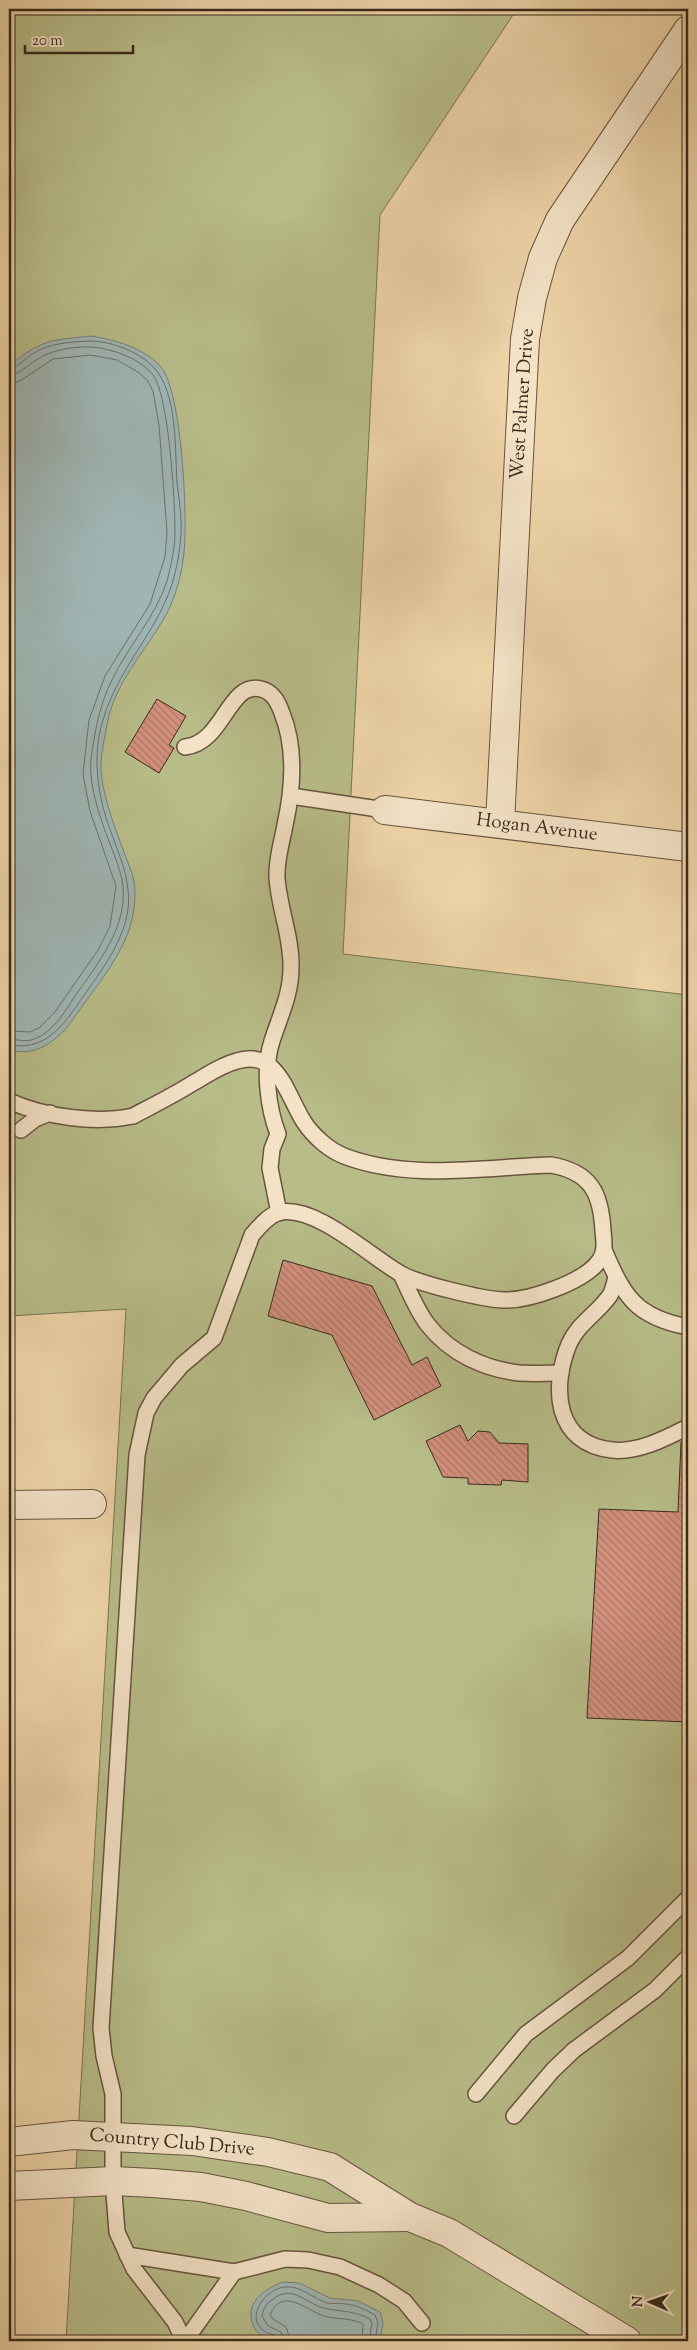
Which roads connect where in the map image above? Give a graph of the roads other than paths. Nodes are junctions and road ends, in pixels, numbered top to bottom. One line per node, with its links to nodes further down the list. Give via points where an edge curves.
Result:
1 (688, 30): 5 (street, West Palmer Drive, via 560,220 543,258 532,298 525,339)
2 (185, 747): 3 (lane, via 212,734 240,692 249,688 271,693 287,724 292,764)
3 (291, 796): 4 (lane); 7 (lane, via 277,877 291,967 287,998 271,1042)
4 (385, 810): 5 (street, Hogan Avenue)
5 (500, 823): 6 (street, Hogan Avenue)
6 (688, 847)
7 (268, 1062): 9 (lane, via 252,1058 225,1065 134,1116 98,1119); 11 (lane, via 278,1134 270,1168); 12 (lane, via 286,1087 304,1123 318,1139 342,1155 366,1163 411,1169 551,1165 574,1171 594,1189 600,1206)
8 (9, 1101): 9 (lane)
9 (50, 1113): 10 (lane)
10 (21, 1130)
11 (278, 1213): 13 (lane, via 300,1214 332,1228); 24 (lane, via 252,1235 214,1338 182,1365 154,1398 146,1413 137,1455 101,2028 112,2094)
12 (604, 1250): 13 (lane, via 600,1260 580,1276 526,1299 490,1299); 14 (lane)
13 (401, 1274): 16 (lane, via 428,1325 450,1348 499,1369 520,1373)
14 (616, 1277): 15 (lane, via 639,1309); 16 (lane, via 610,1297 574,1333)
15 (688, 1326)
16 (561, 1373): 17 (lane, via 560,1404 565,1421 581,1440 613,1450 631,1448 655,1442)
17 (688, 1427)
18 (92, 1504): 19 (street)
19 (9, 1505)
20 (688, 1898): 22 (lane, via 628,1958 526,2034)
21 (688, 1957): 23 (lane, via 622,2017 574,2050)
22 (476, 2094)
23 (514, 2116)
24 (112, 2136): 25 (street, Country Club Drive, via 73,2135); 26 (lane); 28 (street, Country Club Drive, via 192,2141 268,2152 330,2167)
25 (9, 2142)
26 (113, 2182): 27 (street, Country Club Drive); 28 (street, Country Club Drive, via 201,2187 328,2218); 29 (lane, via 117,2232)
27 (9, 2186)
28 (410, 2217): 33 (street, Country Club Drive, via 449,2233)
29 (127, 2255): 30 (lane); 32 (lane)
30 (234, 2272): 31 (lane, via 285,2259 340,2267 404,2301); 32 (lane)
31 (422, 2323)
32 (184, 2341)
33 (627, 2341)

